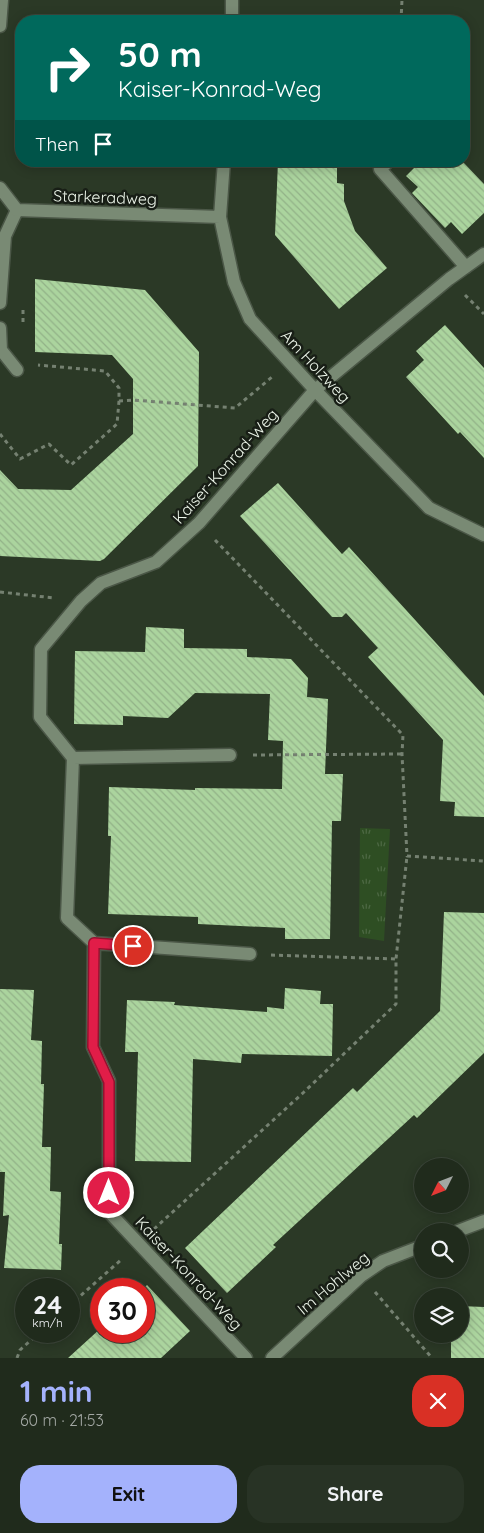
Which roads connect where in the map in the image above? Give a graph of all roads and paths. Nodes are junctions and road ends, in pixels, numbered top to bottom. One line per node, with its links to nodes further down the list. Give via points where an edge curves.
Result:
1 (2, 0): 6 (street)
2 (232, 0): 4 (street)
3 (402, 0): 5 (path)
4 (232, 15)
5 (401, 15)
6 (0, 26)
7 (224, 167): 11 (street, Am Holzweg)
8 (382, 167): 13 (street, via 380,169)
9 (0, 188): 10 (street)
10 (17, 210): 11 (street, Starkeradweg); 15 (street, via 5,236)
11 (220, 217): 18 (street, Am Holzweg, via 234,282 250,319)
12 (484, 254): 13 (street, Kaiser-Konrad-Weg)
13 (466, 267): 21 (street, Kaiser-Konrad-Weg)
14 (23, 302): 17 (path)
15 (0, 303)
16 (0, 328): 20 (street, via 1,350)
17 (23, 330)
18 (289, 362): 21 (street, Am Holzweg); 22 (path, via 235,408)
19 (31, 365): 22 (path, via 105,370 119,388)
20 (17, 370)
21 (314, 390): 24 (street, Kaiser-Konrad-Weg); 25 (street, Am Holzweg, via 429,508)
22 (120, 401): 23 (path, via 117,424 71,465 49,444 20,458)
23 (0, 434)
24 (199, 523): 27 (street, Kaiser-Konrad-Weg, via 156,562 101,583); 28 (path, via 404,735)
25 (484, 535)
26 (0, 592): 27 (path)
27 (81, 601): 30 (street, Kaiser-Konrad-Weg, via 41,649 40,717)
28 (402, 754): 29 (path); 31 (path)
29 (230, 755): 30 (street)
30 (73, 758): 33 (street, via 66,918)
31 (407, 856): 32 (path); 35 (path)
32 (484, 861)
33 (94, 943): 34 (street); 38 (street, Kaiser-Konrad-Weg, via 93,1047 109,1082 109,1212)
34 (250, 954): 35 (path)
35 (396, 959): 38 (path, via 396,1004)
36 (484, 1221): 37 (street)
37 (469, 1227)
38 (139, 1243): 41 (path); 44 (street, Kaiser-Konrad-Weg)
39 (414, 1249): 40 (street, Im Hohlweg, via 383,1262)
40 (361, 1276): 45 (street, Im Hohlweg); 46 (path)
41 (80, 1296)
42 (28, 1343): 43 (path)
43 (17, 1358)
44 (246, 1358)
45 (272, 1358)
46 (432, 1358)

